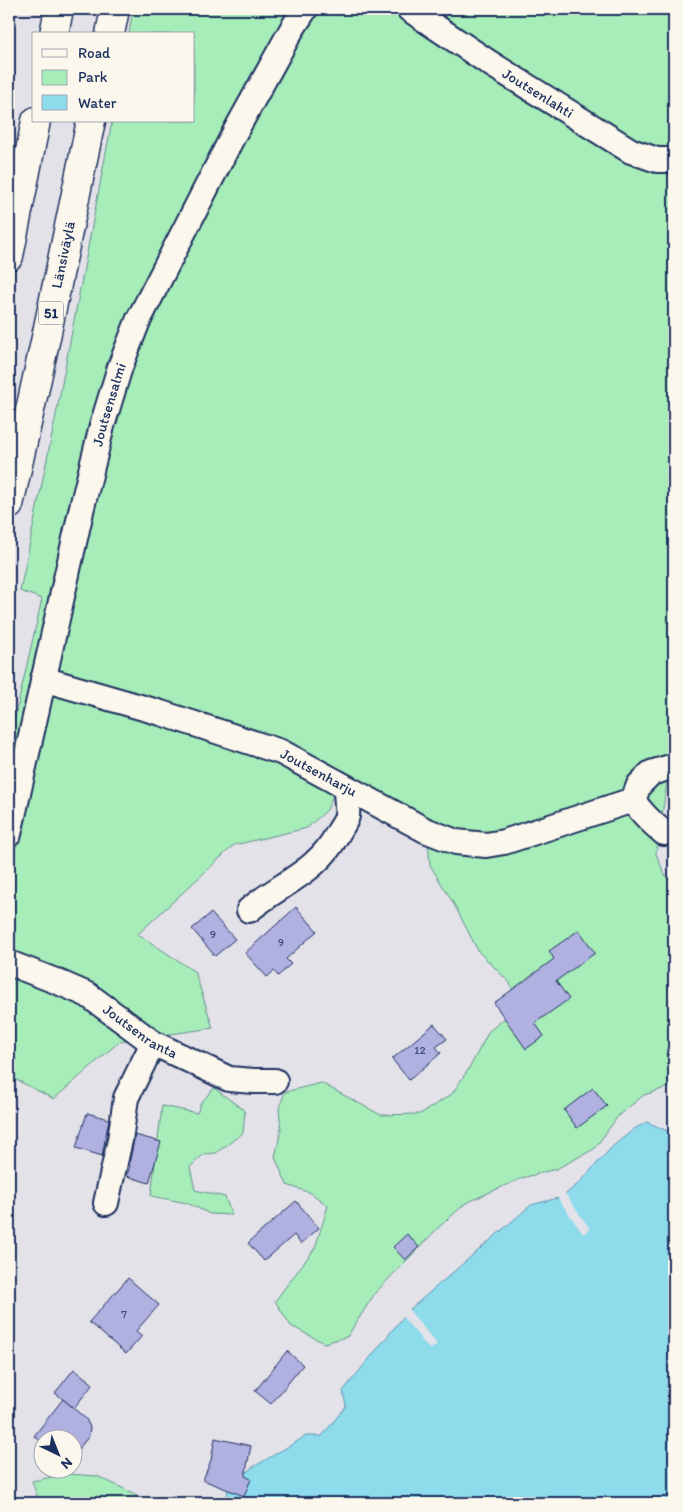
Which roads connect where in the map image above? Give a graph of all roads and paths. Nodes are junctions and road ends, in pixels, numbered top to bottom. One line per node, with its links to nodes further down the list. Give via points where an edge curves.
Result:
1 (59, 9): 5 (highway)
2 (115, 9): 6 (highway)
3 (305, 9): 12 (street, Joutsensalmi, via 235,132 134,330 102,426)
4 (409, 9): 9 (street, Joutsenlahti, via 631,150 657,160)
5 (54, 32)
6 (110, 32)
7 (36, 122): 10 (highway)
8 (91, 122): 11 (highway, Länsiväylä / 51)
9 (674, 160)
10 (9, 256)
11 (9, 505)
12 (43, 679): 14 (street, Joutsenharju, via 281,752); 17 (street, Joutsensalmi)
13 (674, 766): 15 (street, via 650,773)
14 (346, 788): 15 (street, Joutsenharju, via 425,830 456,842 486,845); 18 (street, via 347,816 319,860)
15 (633, 800): 16 (street)
16 (664, 833)
17 (9, 834)
18 (249, 910)
19 (9, 963): 20 (street, Joutsenranta, via 88,995)
20 (152, 1043): 21 (street, Joutsenranta, via 229,1079); 22 (street, via 126,1098)
21 (275, 1081)
22 (106, 1203)

